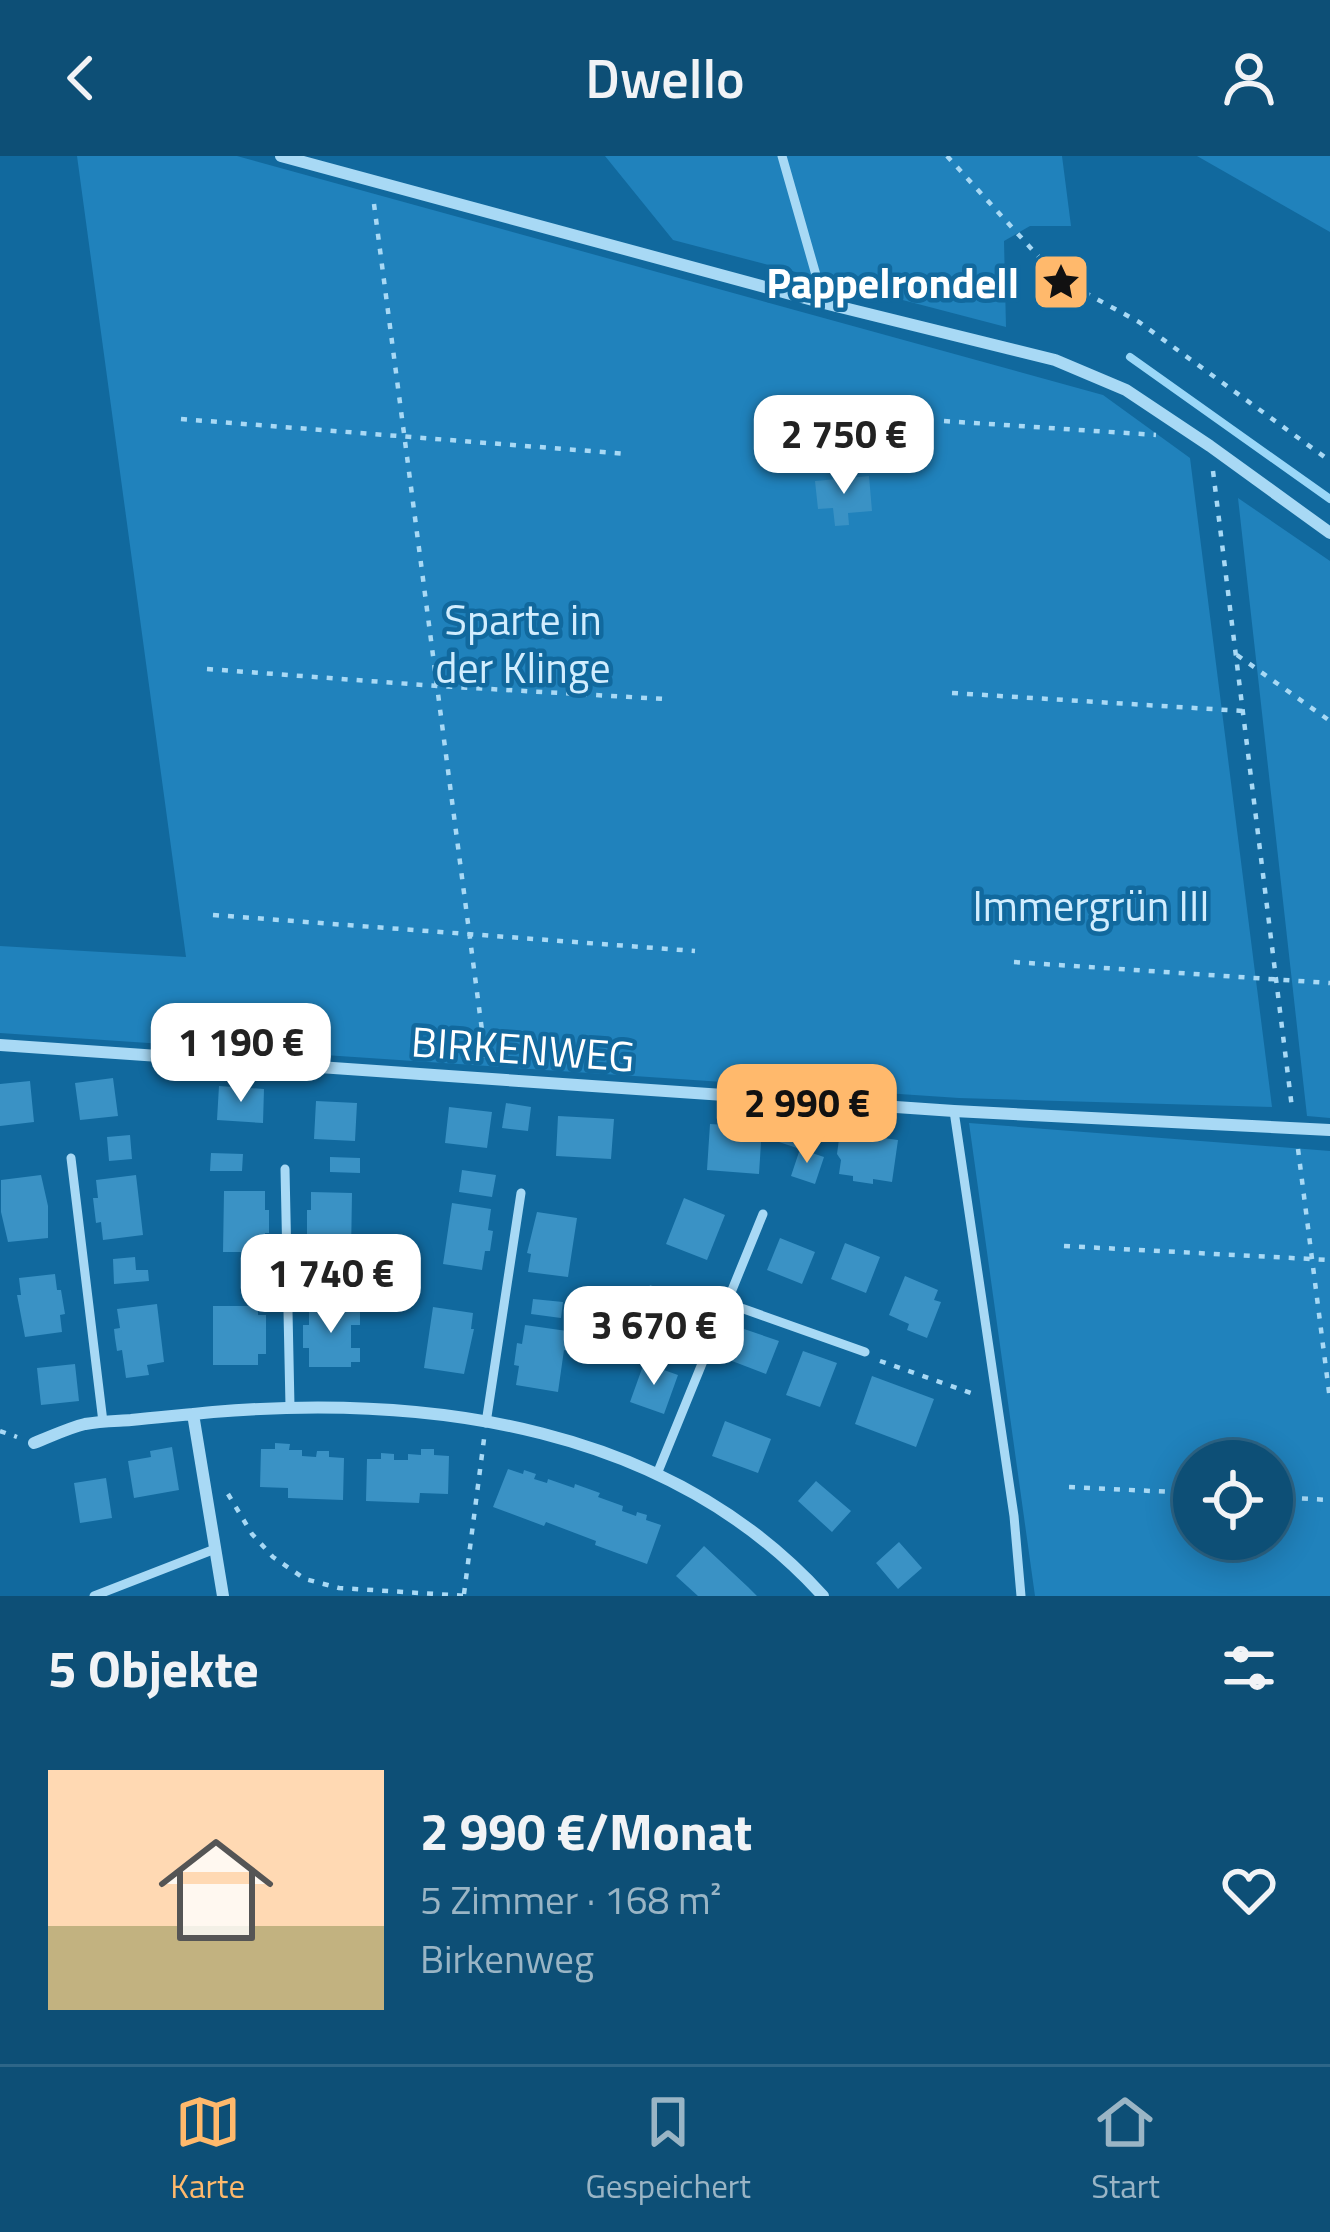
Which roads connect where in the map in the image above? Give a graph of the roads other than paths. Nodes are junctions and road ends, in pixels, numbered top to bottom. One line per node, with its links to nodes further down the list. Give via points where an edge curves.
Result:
1 (281, 156): 3 (street)
2 (782, 156): 3 (lane)
3 (824, 303): 4 (street, via 1055,360 1126,391)
4 (1330, 533)
5 (0, 1045): 6 (street, BIRKENWEG)
6 (954, 1111): 7 (street, BIRKENWEG); 24 (lane)
7 (1330, 1130)
8 (71, 1158): 16 (lane)
9 (285, 1169): 14 (lane)
10 (520, 1193): 17 (lane)
11 (763, 1214): 12 (lane)
12 (727, 1303): 13 (lane); 19 (lane)
13 (865, 1352)
14 (290, 1406): 15 (street); 17 (street)
15 (193, 1414): 16 (street); 20 (street)
16 (103, 1422): 18 (street)
17 (486, 1423): 19 (street, via 585,1445)
18 (34, 1443)
19 (657, 1474): 23 (street, via 727,1510)
20 (215, 1549): 21 (lane); 22 (street)
21 (94, 1596)
22 (223, 1596)
23 (824, 1596)
24 (1022, 1596)

